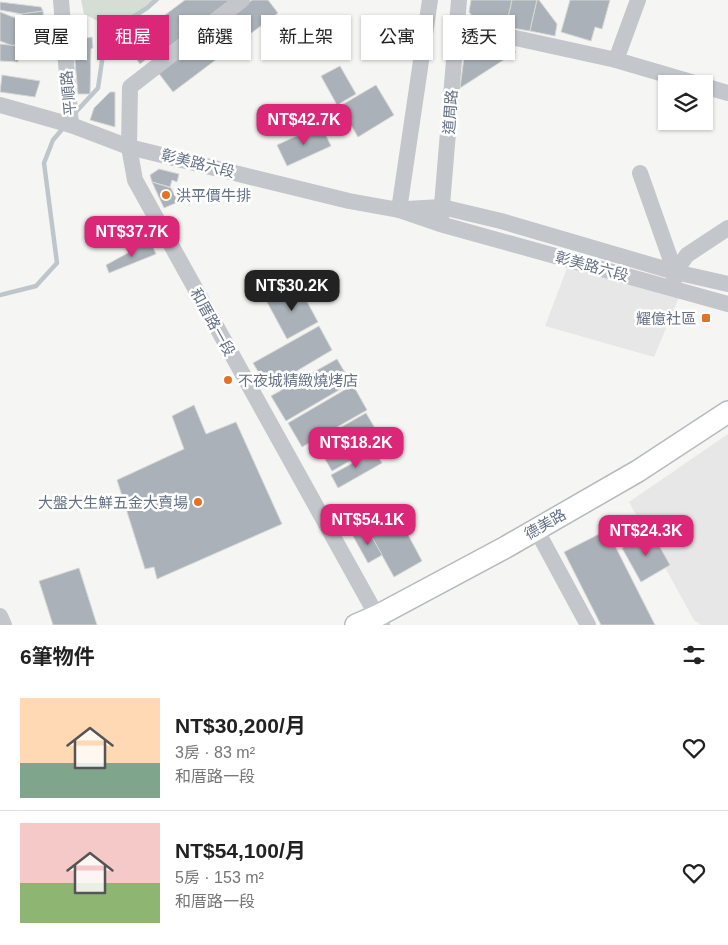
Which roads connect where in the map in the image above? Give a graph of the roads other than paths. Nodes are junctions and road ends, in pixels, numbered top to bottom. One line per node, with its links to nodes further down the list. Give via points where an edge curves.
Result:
1 (61, 0): 14 (street, 平順路)
2 (242, 0): 15 (street, 和厝路一段, via 130,87)
3 (430, 0): 18 (street)
4 (459, 0): 6 (street, 道周路)
5 (638, 0): 9 (street)
6 (457, 15)
7 (515, 38): 9 (street)
8 (454, 60): 17 (street, 道周路)
9 (616, 60): 10 (street)
10 (667, 75)
11 (713, 89): 12 (street)
12 (728, 93)
13 (0, 105): 14 (street, 彰美路六段)
14 (71, 125): 15 (street, 彰美路六段)
15 (129, 146): 18 (street, 彰美路六段, via 350,201); 28 (street, 和厝路一段, via 135,180)
16 (640, 173): 21 (street)
17 (442, 207): 18 (street, 彰美路六段); 19 (street, 道周路); 21 (street, 彰美路六段)
18 (399, 210): 19 (street, 彰美路六段)
19 (440, 224): 23 (street, 彰美路六段)
20 (728, 228): 21 (street, via 687,255)
21 (675, 272): 22 (street, 彰美路六段); 23 (street)
22 (728, 284)
23 (673, 288): 24 (street, 彰美路六段)
24 (728, 304)
25 (728, 412): 26 (main road, 德美路, via 638,471)
26 (536, 529): 28 (main road, 德美路); 31 (street)
27 (0, 616): 29 (street)
28 (379, 620): 30 (main road, 德美路)
29 (4, 625)
30 (356, 625)
31 (588, 625)

